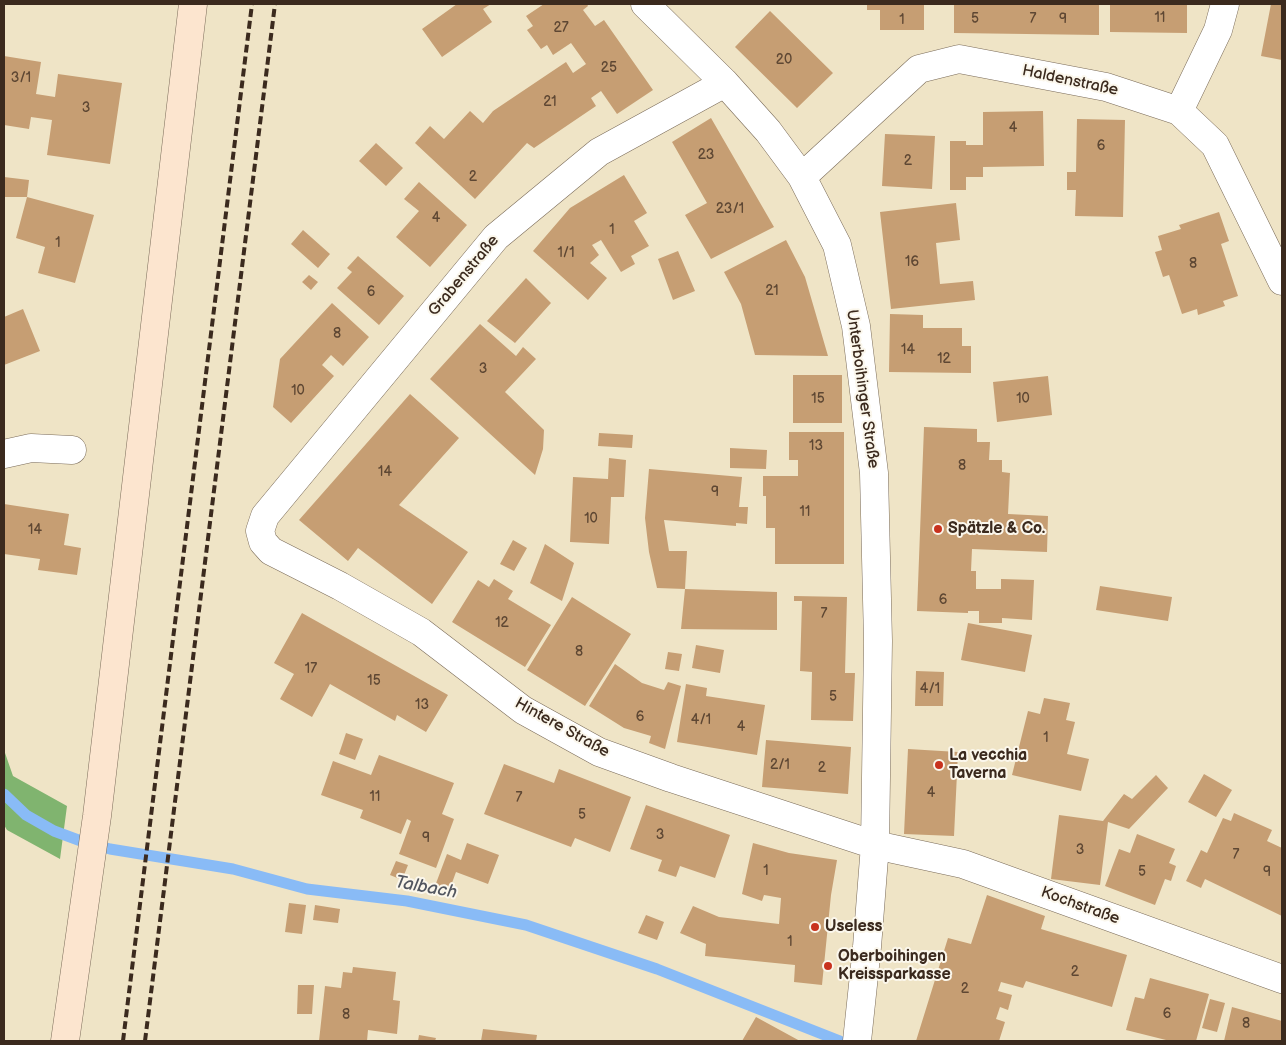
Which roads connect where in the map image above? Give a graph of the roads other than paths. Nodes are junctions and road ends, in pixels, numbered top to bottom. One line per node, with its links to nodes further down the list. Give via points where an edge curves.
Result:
1 (193, 4): 13 (main road, via 97,816)
2 (645, 4): 4 (street, Unterboihinger Straße)
3 (1226, 4): 5 (street, via 1218,30)
4 (725, 83): 6 (street, Unterboihinger Straße); 10 (street, Grabenstraße, via 599,152 496,237 265,516)
5 (1178, 111): 6 (street, Haldenstraße, via 1106,87 959,59 919,69); 7 (street, Haldenstraße, via 1215,145)
6 (802, 177): 11 (street, Unterboihinger Straße, via 837,245 856,326 874,473 878,641)
7 (1282, 281)
8 (72, 450): 9 (street, via 31,448)
9 (4, 454)
10 (260, 531): 11 (street, Hintere Straße, via 263,542 271,551 421,632 523,710 599,752)
11 (875, 845): 12 (street, Kochstraße, via 963,864); 14 (street, Unterboihinger Straße)
12 (1282, 979)
13 (66, 1041)
14 (857, 1041)

